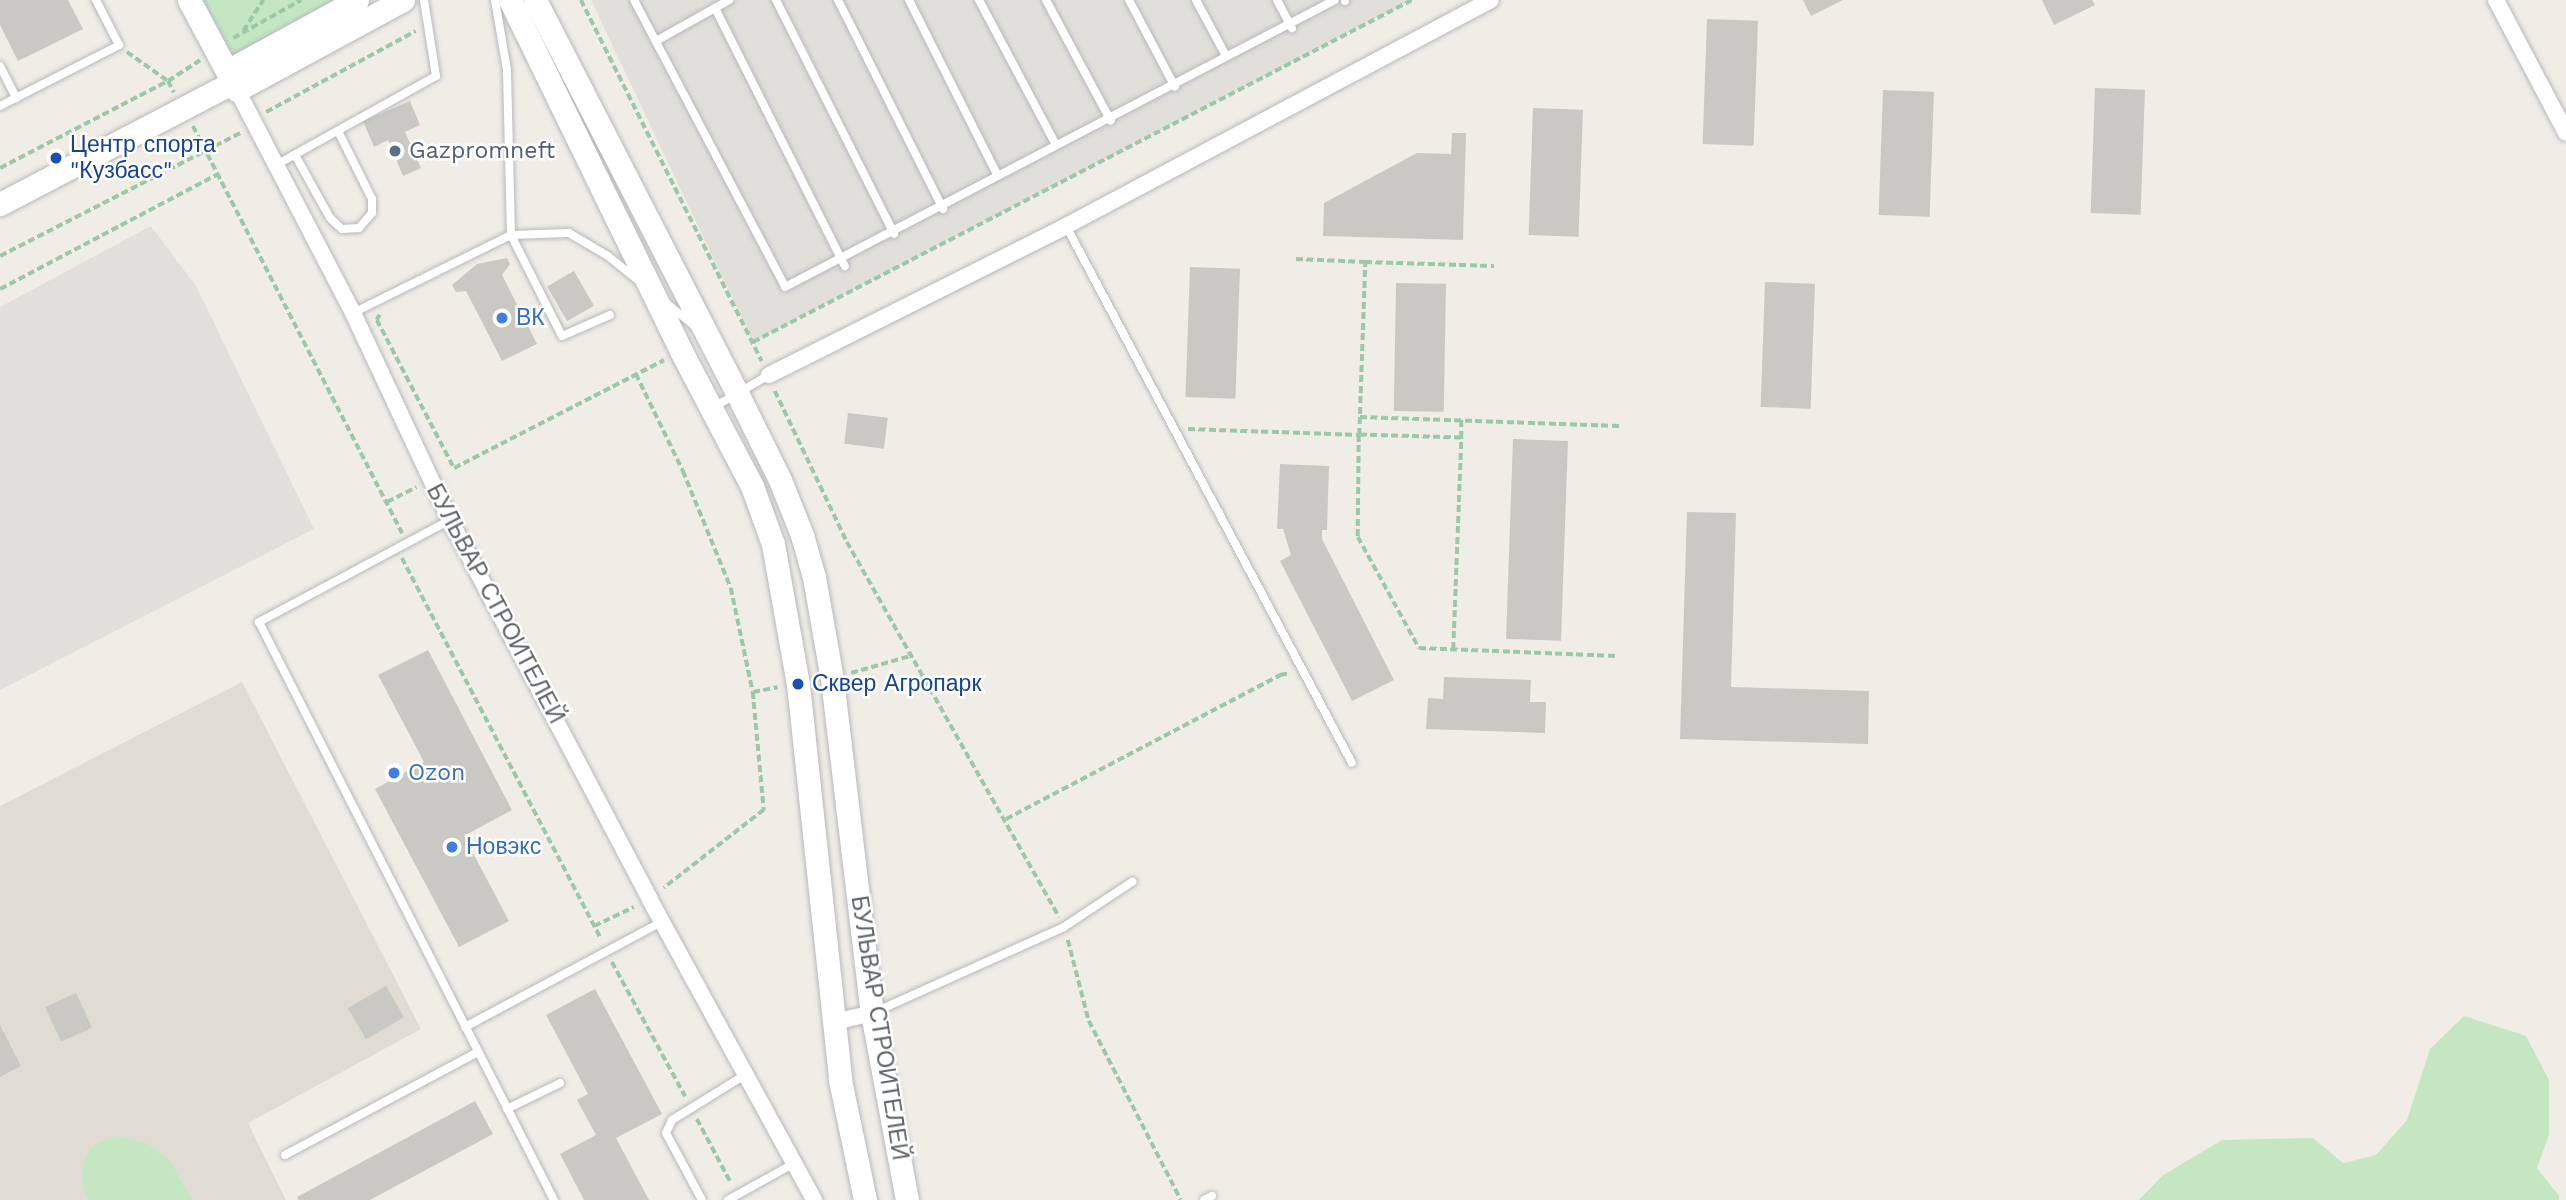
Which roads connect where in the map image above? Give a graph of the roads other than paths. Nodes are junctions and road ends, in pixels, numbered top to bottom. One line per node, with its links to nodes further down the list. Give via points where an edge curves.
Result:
1 (96, 0): 29 (lane, via 119,46)
2 (189, 0): 27 (main road, БУЛЬВАР СТРОИТЕЛЕЙ)
3 (356, 0): 27 (main road)
4 (403, 0): 27 (main road)
5 (424, 0): 32 (lane, via 436,76)
6 (495, 0): 42 (lane, via 507,70)
7 (510, 0): 44 (main road, БУЛЬВАР СТРОИТЕЛЕЙ)
8 (535, 0): 47 (main road, БУЛЬВАР СТРОИТЕЛЕЙ)
9 (634, 0): 24 (lane)
10 (729, 0): 22 (lane)
11 (776, 0): 41 (lane)
12 (838, 0): 39 (lane)
13 (909, 0): 37 (lane)
14 (979, 0): 34 (lane)
15 (1046, 0): 31 (lane)
16 (1129, 0): 28 (lane)
17 (1196, 0): 25 (lane)
18 (1277, 0): 23 (lane)
19 (1335, 0): 23 (lane)
20 (1491, 0): 40 (street)
21 (2496, 0): 33 (street)
22 (715, 8): 24 (lane); 43 (lane)
23 (1291, 26): 25 (lane)
24 (656, 41): 43 (lane, via 785,287)
25 (1226, 56): 28 (lane)
26 (0, 66): 29 (lane)
27 (233, 81): 36 (street, БУЛЬВАР СТРОИТЕЛЕЙ); 38 (main road)
28 (1174, 85): 31 (lane)
29 (16, 98): 30 (lane)
30 (0, 106)
31 (1110, 120): 34 (lane)
32 (338, 131): 35 (lane); 35 (lane, via 372,199 372,214 359,228 342,229 330,218)
33 (2566, 133)
34 (1056, 145): 37 (lane)
35 (295, 155): 36 (lane)
36 (275, 166): 45 (street, БУЛЬВАР СТРОИТЕЛЕЙ)
37 (998, 176): 39 (lane)
38 (0, 204)
39 (942, 207): 41 (lane)
40 (1066, 226): 48 (street); 52 (lane)
41 (893, 232): 43 (lane)
42 (511, 235): 44 (lane, via 569,233); 45 (lane); 46 (lane, via 562,336)
43 (843, 262)
44 (653, 293): 47 (lane); 50 (main road, БУЛЬВАР СТРОИТЕЛЕЙ)
45 (353, 313): 51 (street, БУЛЬВАР СТРОИТЕЛЕЙ)
46 (610, 314)
47 (708, 337): 49 (main road, БУЛЬВАР СТРОИТЕЛЕЙ)
48 (769, 375): 49 (lane)
49 (737, 393): 50 (lane); 55 (main road, БУЛЬВАР СТРОИТЕЛЕЙ, via 780,480 814,577 832,679)
50 (711, 408): 56 (main road, БУЛЬВАР СТРОИТЕЛЕЙ, via 752,486 783,587 798,684)
51 (450, 520): 54 (street, БУЛЬВАР СТРОИТЕЛЕЙ); 57 (lane, via 259,622)
52 (1352, 763)
53 (1132, 881): 55 (lane, via 1064,927)
54 (662, 922): 57 (lane); 59 (street, БУЛЬВАР СТРОИТЕЛЕЙ)
55 (872, 1013): 56 (street); 69 (main road, БУЛЬВАР СТРОИТЕЛЕЙ)
56 (834, 1023): 68 (main road, БУЛЬВАР СТРОИТЕЛЕЙ)
57 (465, 1027): 58 (lane)
58 (478, 1052): 61 (lane); 62 (lane)
59 (745, 1075): 63 (street, БУЛЬВАР СТРОИТЕЛЕЙ); 65 (lane, via 673,1120 666,1133)
60 (560, 1083): 61 (lane)
61 (507, 1109): 64 (lane)
62 (285, 1155)
63 (793, 1164): 66 (lane); 67 (street, БУЛЬВАР СТРОИТЕЛЕЙ)
64 (554, 1200)
65 (702, 1200)
66 (728, 1200)
67 (814, 1200)
68 (865, 1200)
69 (907, 1200)

